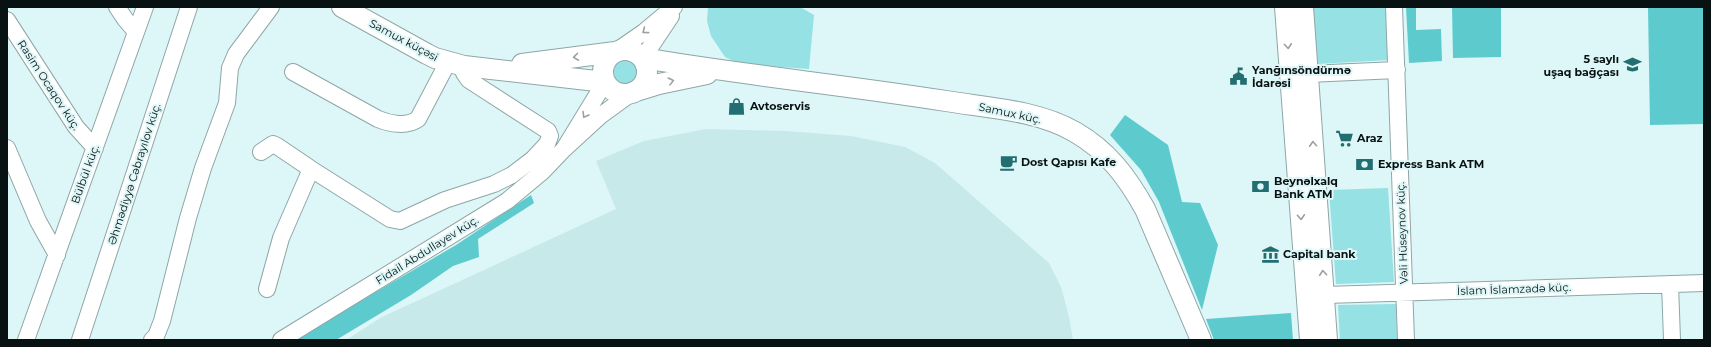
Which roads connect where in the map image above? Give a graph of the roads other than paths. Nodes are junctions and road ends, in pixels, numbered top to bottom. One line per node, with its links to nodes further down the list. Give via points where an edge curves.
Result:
1 (117, 7): 11 (street)
2 (144, 7): 11 (street, Bülbül küç.)
3 (189, 7): 34 (street, Əhmədiyyə Cəbrayılov küç.)
4 (271, 7): 35 (street, via 236,54 230,68 227,103 188,218 162,321)
5 (342, 7): 14 (main road, Samux küçəsi, via 427,54)
6 (675, 7): 12 (street, one-way to 12); 13 (street)
7 (1285, 7): 38 (main road, one-way to 38)
8 (1303, 7): 19 (main road)
9 (1394, 7): 16 (street, Vəli Hüseynov küç.)
10 (7, 20): 23 (street, Rasim Ocaqov küç., via 76,127)
11 (136, 32): 23 (street, Bülbül küç.)
12 (615, 52): 13 (main road, via 633,51); 15 (main road, one-way to 15); 20 (main road, via 605,62)
13 (643, 58): 17 (main road, Samux küç.); 21 (main road, via 646,64 646,78 639,89)
14 (456, 64): 15 (main road, Samux küçəsi); 18 (street, via 418,119 405,124 388,124); 26 (street, via 469,80 548,131 550,136 547,144 512,175 494,184 445,200 400,221 390,219)
15 (492, 68): 20 (main road)
16 (1397, 70): 19 (street); 31 (street, Vəli Hüseynov küç.)
17 (721, 71): 21 (main road, one-way to 17); 37 (main road, Samux küç., via 891,92 998,109 1031,116 1074,131 1105,154 1124,174 1136,192)
18 (293, 72)
19 (1308, 74): 32 (main road, one-way to 19)
20 (605, 82): 21 (main road, via 620,94); 24 (street, one-way to 24)
21 (633, 92): 24 (street, via 600,116)
22 (7, 148): 27 (street, via 38,221)
23 (95, 148): 27 (street, Bülbül küç.)
24 (564, 149): 36 (street, Fidail Abdullayev küç., via 543,171 507,201)
25 (261, 152): 26 (street, via 272,144)
26 (311, 169): 30 (street, via 282,238)
27 (56, 254): 33 (street, Bülbül küç.)
28 (1704, 283): 29 (street, İslam İslamzadə küç.)
29 (1670, 284): 31 (street, İslam İslamzadə küç.); 41 (street)
30 (267, 289)
31 (1404, 292): 32 (street, İslam İslamzadə küç.); 40 (street, Vəli Hüseynov küç.)
32 (1325, 295): 39 (main road)
33 (26, 340)
34 (80, 340)
35 (152, 340)
36 (281, 340)
37 (1201, 340)
38 (1310, 340)
39 (1328, 340)
40 (1406, 340)
41 (1672, 340)

